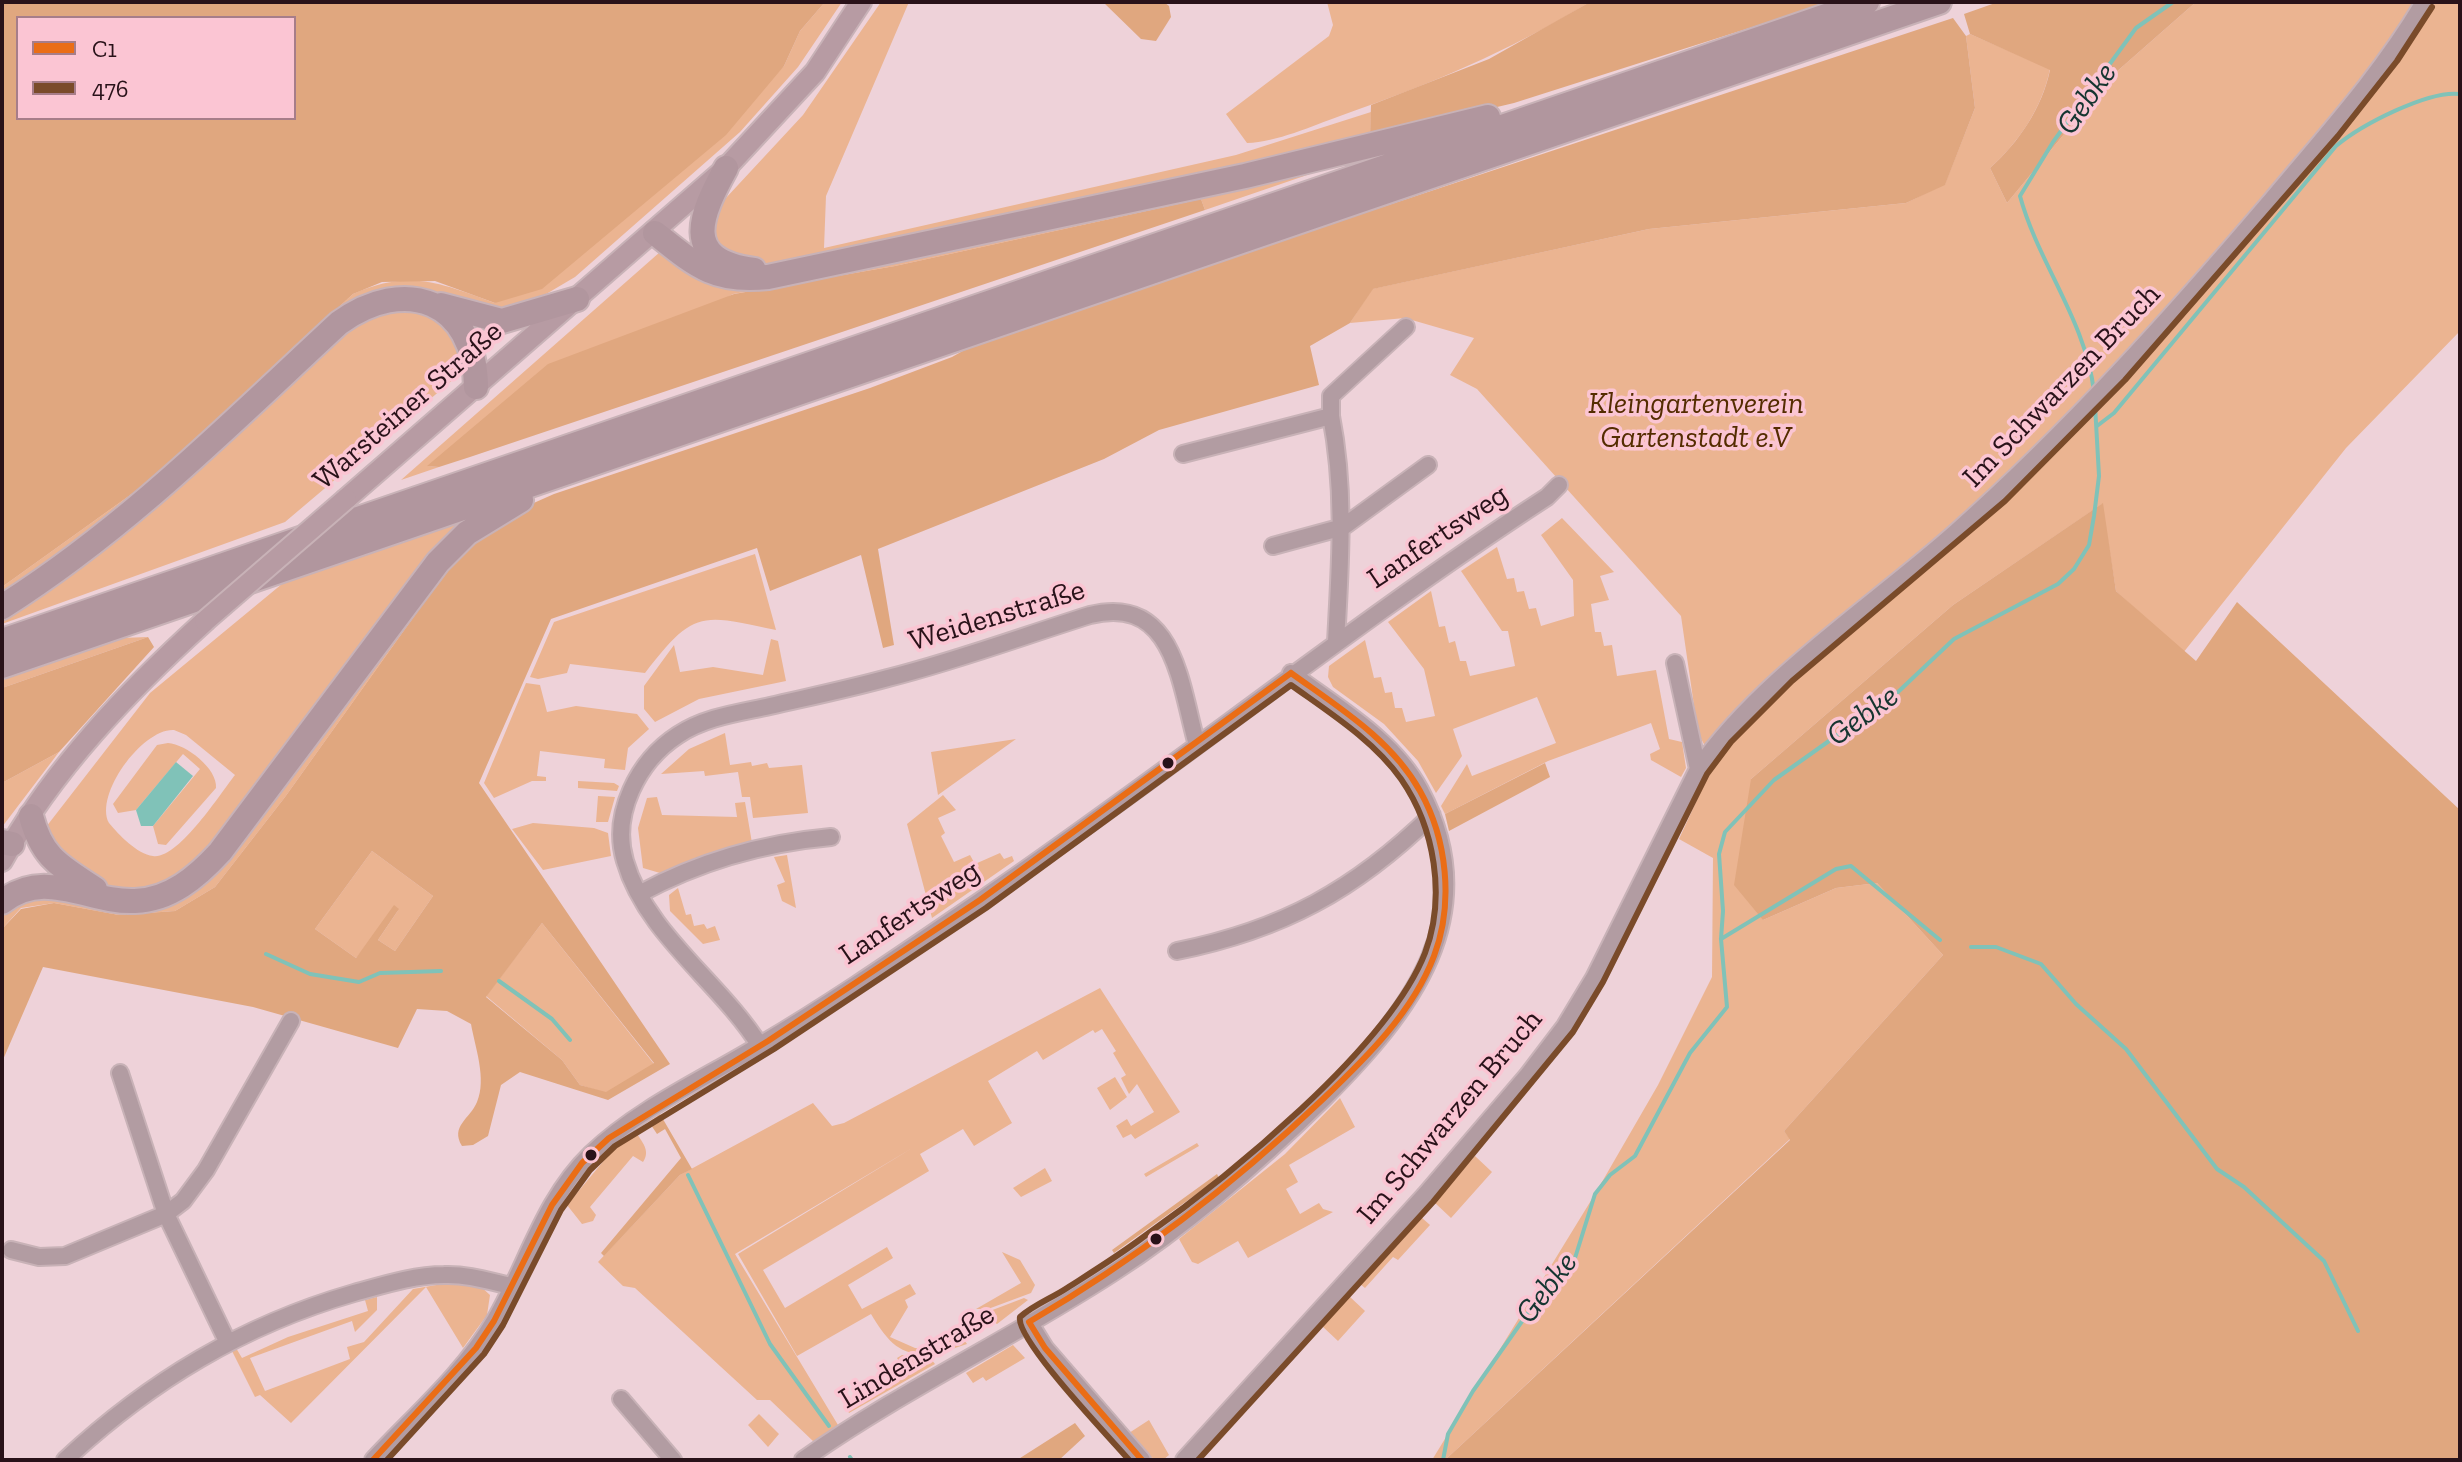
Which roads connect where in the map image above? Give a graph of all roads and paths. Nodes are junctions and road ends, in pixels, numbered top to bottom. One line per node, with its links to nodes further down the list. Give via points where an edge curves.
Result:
1 (861, 2): 7 (main road, Warsteiner Straße, via 815,72)
2 (1867, 2): 5 (highway)
3 (1939, 2): 5 (highway)
4 (2424, 2): 28 (street, Im Schwarzen Bruch, via 2374,77 2080,416 1757,703)
5 (1844, 22): 6 (highway); 14 (highway)
6 (1554, 110): 9 (highway, via 1504,113 1245,176); 22 (highway)
7 (726, 168): 8 (main road, Warsteiner Straße); 9 (highway, via 702,214 707,247 742,268)
8 (655, 233): 9 (highway, via 716,276 754,279); 10 (main road, Warsteiner Straße)
9 (816, 269)
10 (577, 299): 11 (highway, via 502,321); 13 (main road, Warsteiner Straße)
11 (429, 301): 13 (highway, via 443,309 464,335 473,356); 21 (highway, via 397,297 354,312 144,503 75,559)
12 (1406, 327): 15 (street, via 1329,399)
13 (476, 387): 30 (main road, Warsteiner Straße, bridge, via 205,621 116,710)
14 (734, 414): 25 (highway); 34 (highway, via 531,495 467,533 438,562 210,862 168,894)
15 (1331, 416): 16 (street); 19 (street)
16 (1183, 454)
17 (1428, 465): 19 (street)
18 (1559, 485): 23 (street, Lanfertsweg)
19 (1343, 527): 20 (street); 23 (street)
20 (1273, 546)
21 (2, 607)
22 (2, 641)
23 (1336, 642): 26 (street, Lanfertsweg)
24 (1675, 663): 28 (street)
25 (2, 666)
26 (1291, 673): 27 (street, Lanfertsweg); 29 (street, Lindenstraße, via 1392,753)
27 (1197, 745): 33 (street, Weidenstraße, via 1171,656 1157,628 1137,614 1090,615 914,671 719,717 679,734 642,770 622,818 624,858); 38 (street, Lanfertsweg, via 980,900)
28 (1698, 769): 51 (street, Im Schwarzen Bruch, via 1565,1026 1425,1195)
29 (1432, 815): 36 (street, via 1372,866 1292,918); 43 (street, Lindenstraße, via 1443,861 1441,932 1416,992 1389,1027 1344,1079 1218,1196 1145,1251)
30 (31, 816): 32 (main road, Warsteiner Straße); 34 (highway, via 51,859)
31 (831, 837): 33 (street, via 743,851)
32 (5, 849)
33 (639, 894): 38 (street, Weidenstraße)
34 (113, 899): 35 (highway, via 38,886)
35 (2, 902)
36 (1177, 951)
37 (291, 1021): 40 (street, via 206,1170)
38 (760, 1046): 42 (street, Lanfertsweg, via 636,1119 589,1155 544,1218)
39 (120, 1073): 40 (street)
40 (166, 1214): 41 (street, via 65,1256); 44 (street)
41 (11, 1250)
42 (511, 1286): 44 (street, via 447,1275 396,1282 322,1303); 47 (street, Lanfertsweg, via 476,1348)
43 (1029, 1322): 49 (street, Lindenstraße); 50 (street, via 1045,1348)
44 (227, 1341): 46 (street, via 138,1397)
45 (621, 1399): 48 (street)
46 (65, 1460)
47 (373, 1460)
48 (673, 1460)
49 (803, 1460)
50 (1142, 1460)
51 (1184, 1460)

